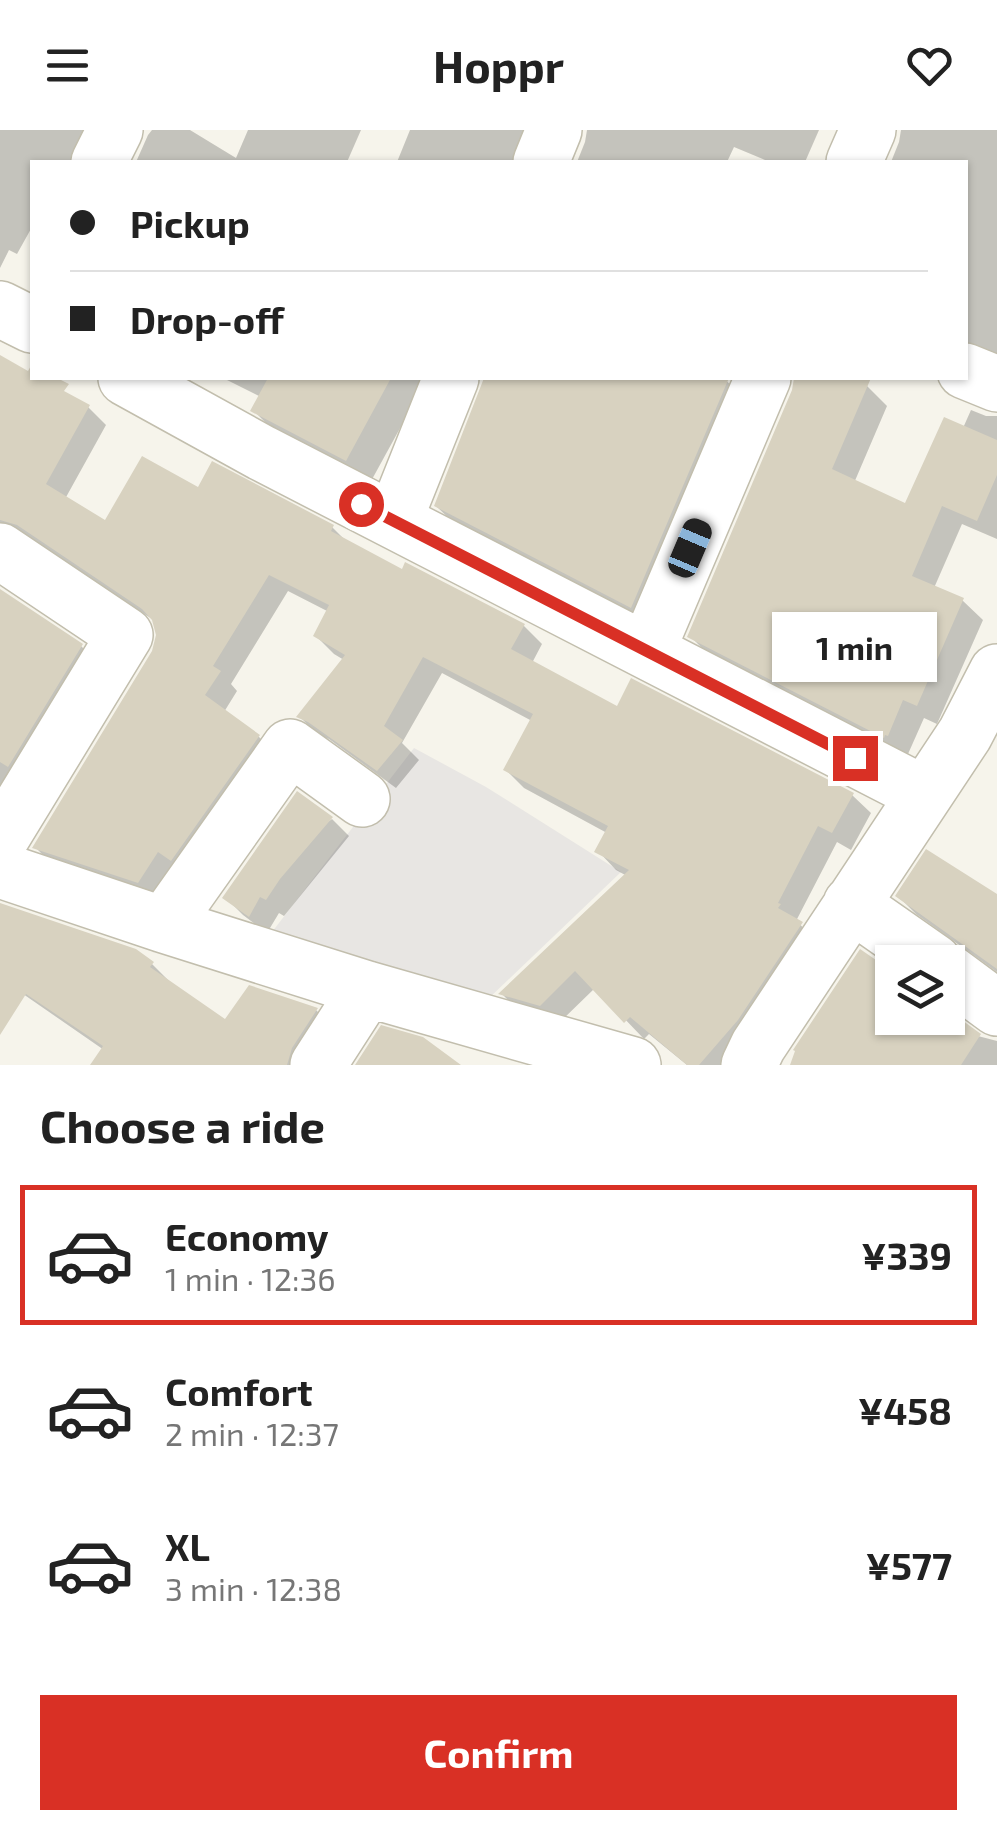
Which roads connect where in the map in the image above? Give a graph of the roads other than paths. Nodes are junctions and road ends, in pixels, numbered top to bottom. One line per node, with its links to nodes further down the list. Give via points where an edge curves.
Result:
1 (115, 130): 4 (street)
2 (554, 130): 5 (street)
3 (868, 130): 6 (street)
4 (99, 160)
5 (541, 160)
6 (855, 160)
7 (968, 372): 11 (street)
8 (130, 380): 12 (street)
9 (450, 380): 12 (street)
10 (762, 380): 14 (street)
11 (997, 384)
12 (394, 521): 14 (street)
13 (0, 551): 18 (street, via 125,634)
14 (647, 651): 16 (street)
15 (990, 705): 16 (street)
16 (924, 794): 20 (street)
17 (362, 799): 21 (street, via 290,747)
18 (0, 840)
19 (0, 870): 21 (street)
20 (852, 904): 22 (street); 28 (street)
21 (164, 925): 24 (street)
22 (910, 945)
23 (965, 984): 25 (street)
24 (367, 989): 26 (street); 27 (street)
25 (997, 1008)
26 (318, 1065)
27 (633, 1065)
28 (749, 1065)

